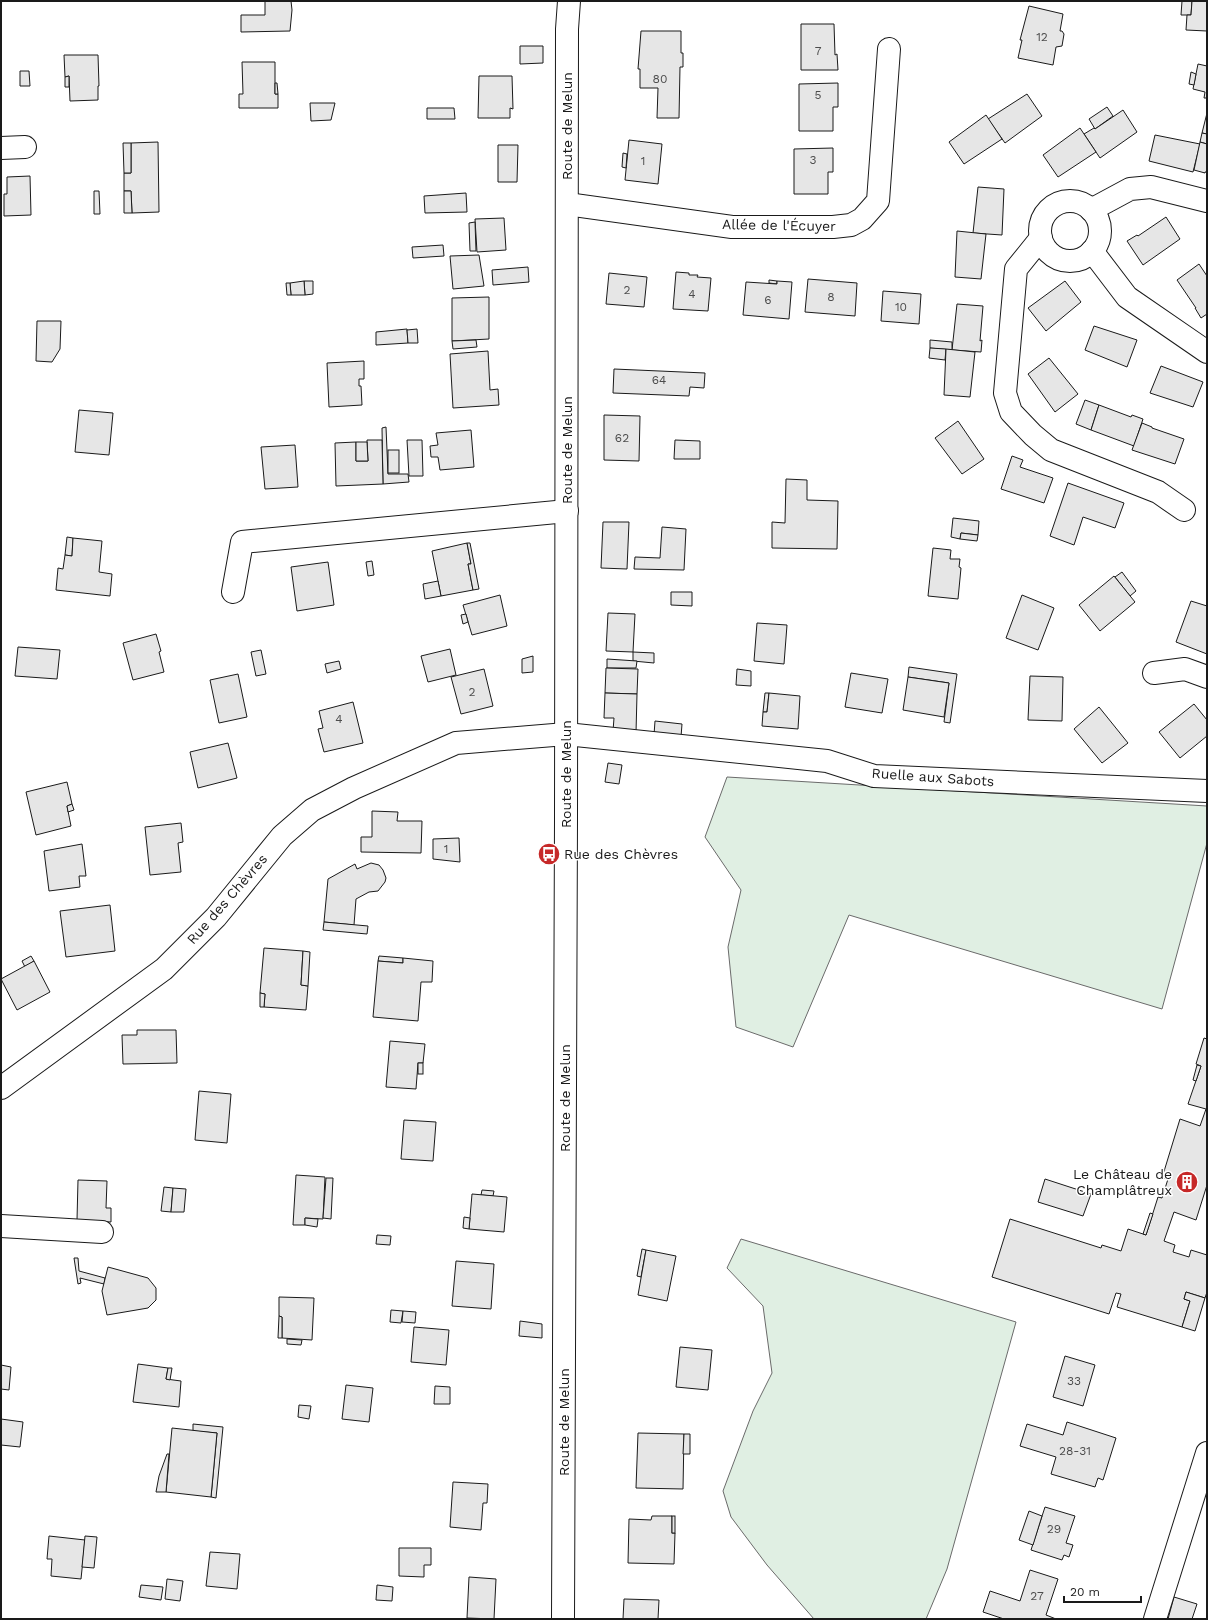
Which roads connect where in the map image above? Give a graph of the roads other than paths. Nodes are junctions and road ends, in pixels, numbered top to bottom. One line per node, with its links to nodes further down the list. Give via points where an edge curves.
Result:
1 (569, 1): 6 (street, Route de Melun)
2 (889, 49): 6 (street, Allée de l'Écuyer, via 878,201 862,219 851,225 732,226)
3 (25, 147): 4 (street)
4 (1, 148)
5 (1207, 201): 7 (street, via 1151,187 1130,189)
6 (567, 204): 11 (street, Route de Melun)
7 (1091, 210): 8 (street, via 1074,202 1055,205 1042,219); 9 (street, via 1100,230)
8 (1041, 238): 9 (street, via 1050,254 1059,259 1077,260); 12 (street, via 1016,269 1006,393 1011,412 1051,450 1158,492)
9 (1092, 251): 10 (street, via 1127,297)
10 (1207, 352)
11 (566, 510): 13 (street, via 242,542); 16 (street, Route de Melun)
12 (1184, 510)
13 (233, 592)
14 (1154, 673): 15 (street, via 1186,669)
15 (1207, 677)
16 (566, 734): 17 (street, Ruelle aux Sabots, via 827,761 874,776); 18 (street, Rue des Chèvres, via 456,744 354,788 312,810 282,836 216,917 164,969); 22 (street, Route de Melun)
17 (1207, 791)
18 (1, 1088)
19 (1, 1226): 20 (street)
20 (102, 1232)
21 (1207, 1453): 23 (street)
22 (563, 1619)
23 (1155, 1619)

